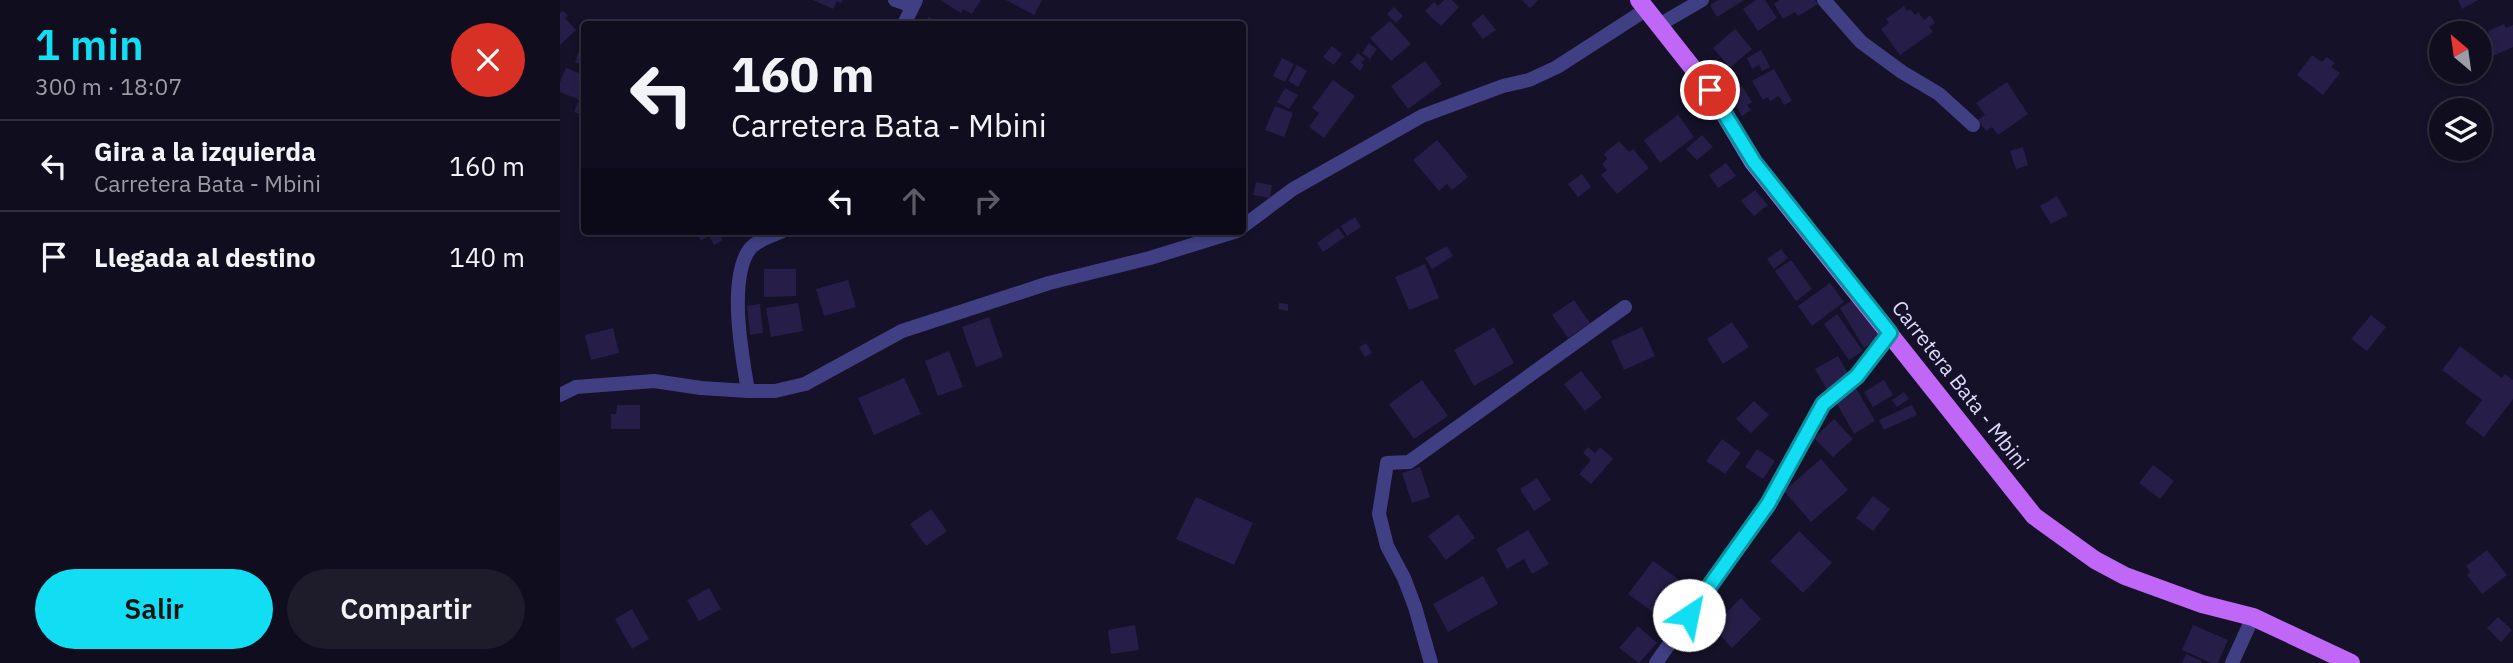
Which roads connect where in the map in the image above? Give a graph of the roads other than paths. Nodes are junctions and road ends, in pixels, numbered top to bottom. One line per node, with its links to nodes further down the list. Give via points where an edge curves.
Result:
1 (895, 0): 4 (street)
2 (1702, 0): 7 (street)
3 (1824, 0): 8 (street, via 1861,41 1939,94)
4 (914, 3): 6 (street)
5 (1643, 5): 7 (main road, Carretera Bata - Mbini); 9 (street, via 1557,67 1422,116 1293,189)
6 (905, 21)
7 (1659, 25): 13 (main road, Carretera Bata - Mbini, via 1710,90 1754,162)
8 (1973, 125)
9 (1246, 224)
10 (775, 235): 14 (street, via 750,248 738,293 739,343)
11 (1224, 235): 14 (street, via 902,331 805,384)
12 (1625, 306): 17 (street, via 1409,462 1387,463 1378,514 1415,607)
13 (1890, 333): 16 (main road, Carretera Bata - Mbini, via 2034,516 2124,576); 18 (street, via 1857,376 1823,404 1768,504)
14 (748, 391): 15 (street, via 654,381 576,387)
15 (560, 395)
16 (2253, 618): 19 (street); 20 (main road, Carretera Bata - Mbini)
17 (1431, 663)
18 (1656, 663)
19 (2232, 663)
20 (2351, 663)

